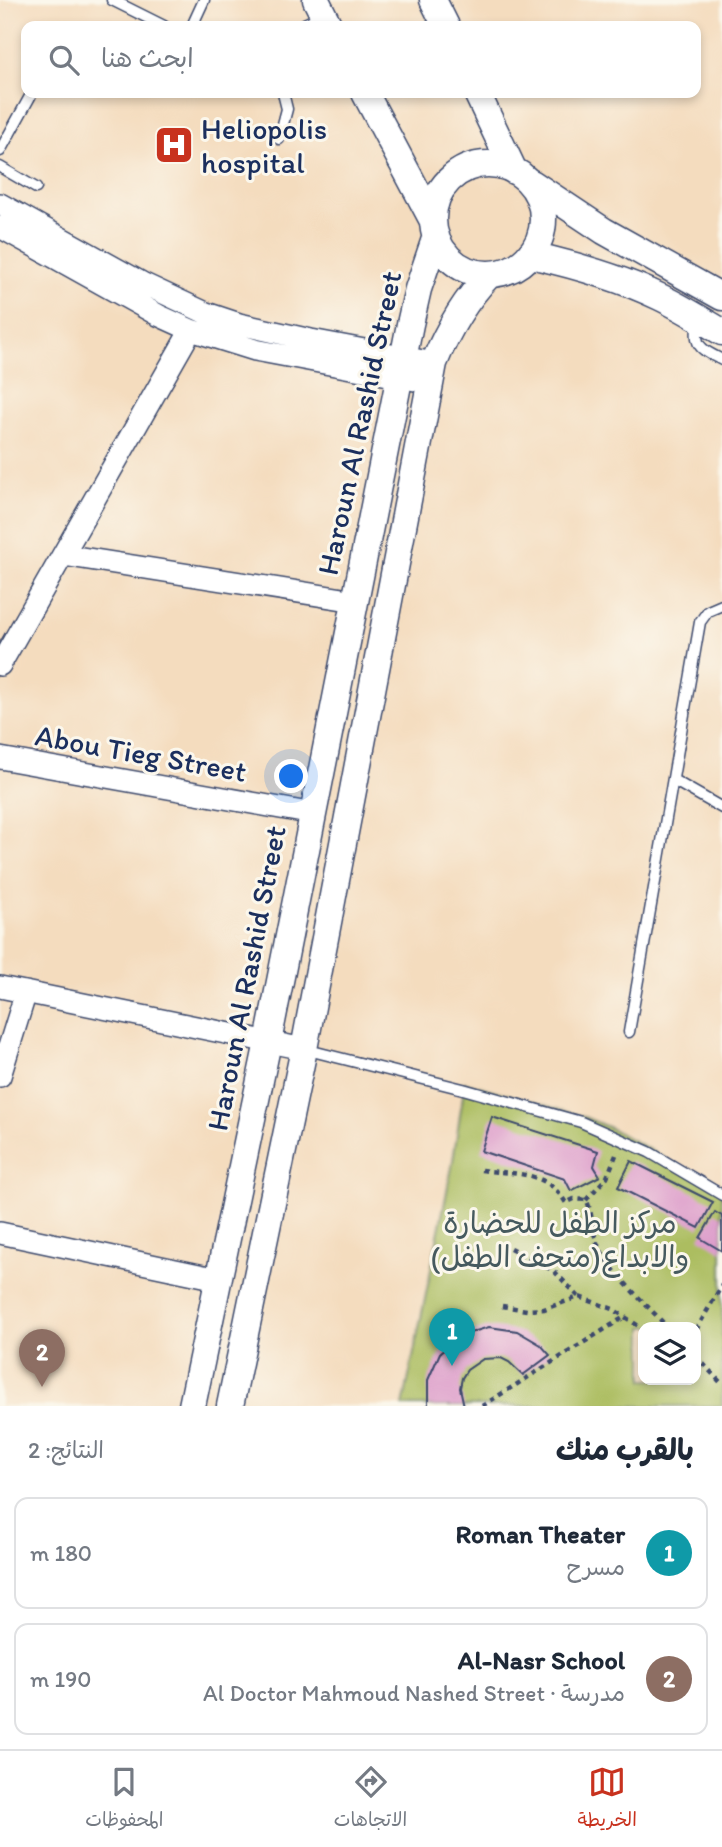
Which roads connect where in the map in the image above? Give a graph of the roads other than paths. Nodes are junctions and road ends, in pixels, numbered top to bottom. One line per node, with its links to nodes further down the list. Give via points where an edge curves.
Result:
1 (112, 0): 4 (lane)
2 (204, 0): 5 (lane)
3 (433, 0): 6 (street)
4 (154, 21)
5 (194, 21)
6 (444, 21)
7 (29, 98): 12 (lane)
8 (284, 98): 11 (lane, via 287,109)
9 (368, 98): 18 (street)
10 (480, 98): 14 (street)
11 (279, 139)
12 (0, 151)
13 (0, 167): 15 (lane)
14 (520, 175): 18 (street, via 502,166 477,166 454,176 438,196); 19 (street, via 541,202 543,216 543,230); 21 (street, via 604,231)
15 (36, 188)
16 (0, 204): 26 (street, via 206,313)
17 (0, 227): 23 (street)
18 (435, 228): 20 (street, via 443,251 456,264); 26 (street, Haroun Al Rashid Street)
19 (531, 255): 20 (street, via 505,272); 22 (street, via 623,281)
20 (489, 275): 27 (street, Haroun Al Rashid Street, via 455,318)
21 (722, 297)
22 (698, 318): 24 (street); 25 (lane, via 695,334 699,346)
23 (191, 330): 26 (street, via 256,350); 28 (street)
24 (722, 332)
25 (722, 360)
26 (401, 367): 27 (street); 29 (street, Haroun Al Rashid Street)
27 (432, 373): 40 (street, Haroun Al Rashid Street)
28 (63, 555): 29 (street); 31 (street)
29 (356, 601): 35 (street, Haroun Al Rashid Street)
30 (722, 605): 33 (lane, via 708,611 700,622)
31 (0, 665)
32 (0, 758): 35 (street, Abou Tieg Street)
33 (673, 780): 34 (lane); 38 (lane)
34 (722, 808)
35 (314, 814): 39 (street, Haroun Al Rashid Street)
36 (0, 987): 37 (street)
37 (26, 992): 39 (street); 41 (street)
38 (629, 1032)
39 (268, 1042): 40 (street); 44 (street, Haroun Al Rashid Street)
40 (304, 1049): 42 (lane, via 581,1122 649,1152); 46 (street, Haroun Al Rashid Street)
41 (0, 1076)
42 (722, 1195)
43 (0, 1233): 44 (street)
44 (218, 1279): 45 (street, Haroun Al Rashid Street)
45 (192, 1406)
46 (230, 1406)

